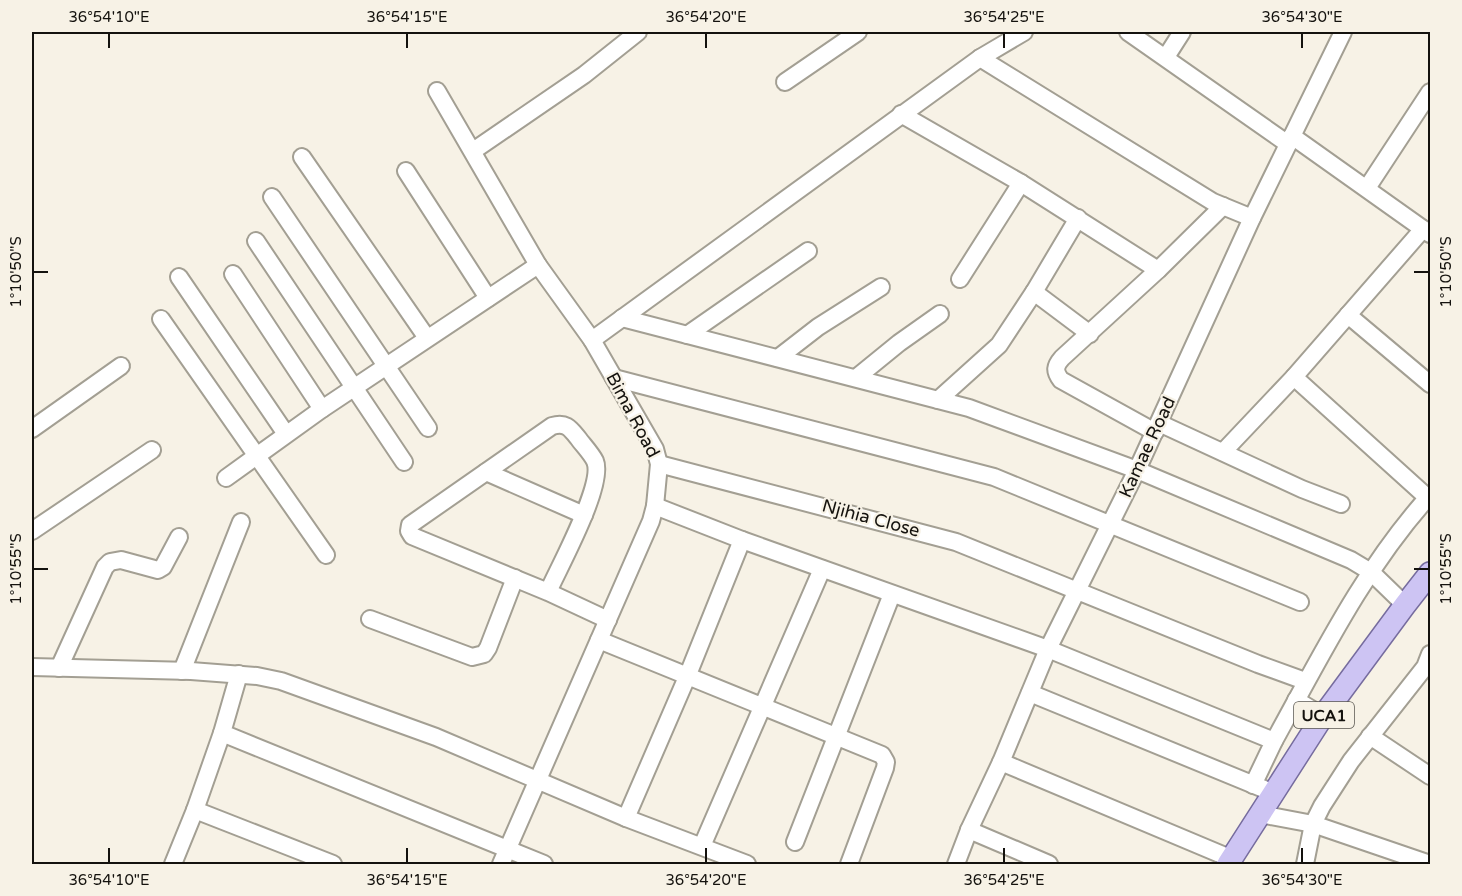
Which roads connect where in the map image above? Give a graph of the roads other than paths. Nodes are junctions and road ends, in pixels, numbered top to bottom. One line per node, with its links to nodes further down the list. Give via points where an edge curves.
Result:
1 (638, 32): 14 (street, via 584,75)
2 (858, 32): 9 (street)
3 (1024, 32): 8 (street)
4 (1128, 32): 7 (street)
5 (1182, 32): 7 (street)
6 (1343, 32): 13 (street, Kamae Road)
7 (1166, 57): 13 (street)
8 (980, 58): 12 (street); 20 (street)
9 (785, 82)
10 (437, 91): 14 (street, Bima Road)
11 (1431, 92): 18 (street)
12 (901, 114): 17 (street); 36 (street)
13 (1290, 140): 18 (street); 22 (street, Kamae Road)
14 (473, 151): 26 (street, Bima Road)
15 (302, 157): 40 (street)
16 (406, 171): 33 (street)
17 (1021, 183): 21 (street); 30 (street)
18 (1367, 188): 23 (street)
19 (272, 197): 44 (street)
20 (1222, 206): 22 (street); 27 (street)
21 (1078, 218): 27 (street); 32 (street)
22 (1252, 218): 52 (street, Kamae Road)
23 (1427, 231): 35 (street)
24 (256, 241): 49 (street)
25 (808, 251): 38 (street)
26 (538, 265): 33 (street); 41 (street, Bima Road)
27 (1158, 270): 39 (street)
28 (233, 274): 51 (street)
29 (179, 277): 55 (street)
30 (960, 279)
31 (880, 287): 42 (street)
32 (1034, 292): 39 (street); 50 (street, via 999,345)
33 (488, 298): 40 (street)
34 (940, 314): 47 (street)
35 (1348, 315): 45 (street); 48 (street)
36 (622, 318): 38 (street); 41 (street)
37 (161, 319): 58 (street)
38 (687, 334): 42 (street)
39 (1090, 334): 52 (street, via 1062,358 1056,374)
40 (427, 338): 44 (street)
41 (592, 340): 46 (street, Bima Road)
42 (778, 358): 47 (street)
43 (121, 366): 54 (street)
44 (386, 366): 49 (street); 53 (street)
45 (1294, 377): 57 (street); 64 (street)
46 (614, 378): 60 (street, Bima Road, via 655,449); 69 (street, via 994,477)
47 (856, 378): 50 (street)
48 (1431, 384)
49 (355, 387): 51 (street); 59 (street)
50 (938, 400): 61 (street)
51 (322, 409): 55 (street)
52 (1157, 427): 57 (street); 61 (street, Kamae Road)
53 (428, 428)
54 (32, 429)
55 (286, 434): 58 (street)
56 (152, 450): 70 (street)
57 (1223, 452): 65 (street)
58 (256, 457): 63 (street); 73 (street)
59 (404, 462)
60 (659, 464): 66 (street, Bima Road); 78 (street, Njihia Close, via 956,542)
61 (1137, 470): 69 (street, Kamae Road); 75 (street, via 1351,560)
62 (486, 472): 67 (street); 67 (street, via 552,426 568,425 595,461 597,473); 77 (street, via 410,525 409,531 412,536)
63 (226, 478)
64 (1429, 497): 75 (street)
65 (1341, 504)
66 (655, 506): 72 (street); 84 (street, Bima Road)
67 (584, 515): 79 (street)
68 (241, 522): 90 (street)
69 (1110, 525): 78 (street, Kamae Road); 81 (street)
70 (32, 531)
71 (179, 537): 89 (street, via 158,570 121,560 105,567)
72 (742, 540): 74 (street); 92 (street)
73 (326, 555)
74 (822, 569): 80 (street); 96 (street)
75 (1371, 572): 82 (street); 93 (street)
76 (1431, 573): 82 (main road, UCA1)
77 (515, 578): 79 (street); 83 (street, via 488,648 479,656 472,657)
78 (1076, 590): 86 (street, Kamae Road); 93 (street, Njihia Close)
79 (548, 592): 84 (street)
80 (892, 594): 86 (street); 100 (street)
81 (1300, 602)
82 (1405, 605): 97 (main road, UCA1)
83 (370, 619)
84 (608, 620): 85 (street, Bima Road)
85 (599, 640): 92 (street); 104 (street, Bima Road)
86 (1048, 649): 94 (street, Kamae Road); 101 (street)
87 (1429, 664): 99 (street)
88 (32, 667): 89 (street)
89 (59, 668): 90 (street)
90 (182, 671): 91 (street)
91 (239, 674): 98 (street); 104 (street, via 281,681 436,737)
92 (687, 677): 96 (street); 109 (street)
93 (1305, 681): 95 (street)
94 (1030, 693): 102 (street, Kamae Road); 105 (street)
95 (1296, 700): 97 (street); 101 (street)
96 (762, 707): 100 (street); 113 (street)
97 (1323, 716): 106 (main road, UCA1)
98 (222, 733): 107 (street); 114 (street)
99 (1370, 736): 103 (street); 110 (street)
100 (836, 737): 112 (street); 120 (street, via 882,755 886,762)
101 (1274, 741): 105 (street)
102 (1002, 762): 111 (street, Kamae Road); 115 (street)
103 (1431, 776)
104 (537, 780): 109 (street); 114 (street, Bima Road)
105 (1253, 785): 106 (street)
106 (1273, 793): 108 (main road, UCA1)
107 (195, 810): 116 (street); 117 (street)
108 (1260, 814): 110 (street); 115 (main road, UCA1)
109 (626, 818): 113 (street)
110 (1313, 824): 123 (street); 124 (street)
111 (969, 830): 121 (street, Kamae Road); 122 (street)
112 (795, 842)
113 (702, 846): 119 (street)
114 (504, 857): 118 (street)
115 (1230, 862)
116 (173, 864)
117 (333, 864)
118 (544, 864)
119 (747, 864)
120 (849, 864)
121 (956, 864)
122 (1049, 864)
123 (1305, 864)
124 (1431, 864)

